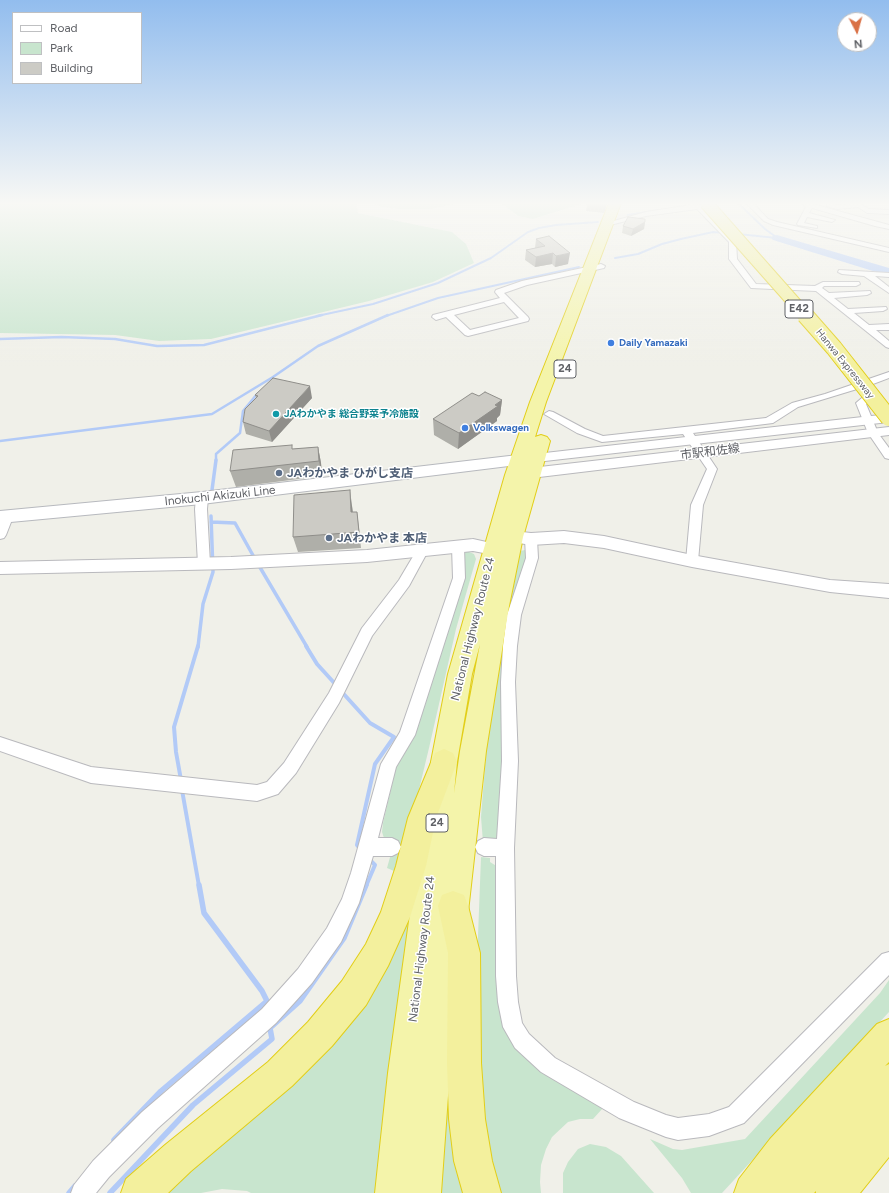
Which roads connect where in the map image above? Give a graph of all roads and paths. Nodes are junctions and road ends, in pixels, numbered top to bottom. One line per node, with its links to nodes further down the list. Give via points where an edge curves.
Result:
1 (599, 259): 5 (highway, National Highway Route 24 / 24)
2 (733, 259): 10 (street, via 754,286)
3 (750, 259): 26 (highway, Hanwa Expressway / E42, bridge, via 834,348)
4 (765, 259): 24 (highway, Hanwa Expressway / E42)
5 (596, 267): 14 (street, via 525,283 499,292); 25 (highway, National Highway Route 24 / 24); 32 (highway, National Highway Route 24 / 24, via 538,402)
6 (842, 272): 7 (street)
7 (867, 274): 8 (street); 11 (street)
8 (889, 275)
9 (856, 284): 10 (street, via 823,284)
10 (818, 289): 13 (street)
11 (889, 291)
12 (866, 293): 13 (street)
13 (827, 296): 16 (street)
14 (505, 300): 17 (street); 17 (street, via 525,319 468,333)
15 (884, 309): 16 (street)
16 (848, 311): 20 (street)
17 (448, 314): 18 (street)
18 (436, 317)
19 (889, 327): 20 (street)
20 (869, 328): 21 (street)
21 (889, 345)
22 (889, 375): 23 (street)
23 (859, 386): 27 (street, via 868,398 861,403); 29 (street, via 795,406 769,421)
24 (889, 400)
25 (549, 414): 29 (street, via 602,439); 32 (highway, National Highway Route 24 / 24)
26 (889, 418): 27 (street, 市駅和佐線)
27 (871, 427): 28 (street, 市駅和佐線); 29 (street, 市駅和佐線); 30 (street, 市駅和佐線); 31 (street)
28 (889, 431)
29 (690, 436): 30 (street); 32 (street, 市駅和佐線)
30 (702, 453): 32 (street, 市駅和佐線); 38 (street, via 712,469 697,504)
31 (889, 456)
32 (525, 467): 33 (main road, Inokuchi Akizuki Line); 35 (highway, National Highway Route 24 / 24)
33 (202, 504): 34 (main road, Inokuchi Akizuki Line); 39 (street)
34 (2, 525)
35 (513, 541): 36 (street); 38 (street, via 564,537 604,542); 43 (highway, National Highway Route 24 / 24, via 460,674); 47 (street, via 532,558 514,615 510,646 510,761); 48 (highway, National Highway Route 24 / 24, via 498,606 473,751)
36 (458, 547): 37 (street); 44 (street, via 459,578 406,735 389,764)
37 (422, 550): 39 (street, via 367,556); 42 (street, via 404,583 367,632 330,704 290,768 272,788 258,793 91,775)
38 (692, 561): 41 (street, via 830,586)
39 (204, 564): 40 (street)
40 (0, 568)
41 (889, 591)
42 (0, 744)
43 (444, 762): 55 (highway, via 422,818 411,866 394,917 370,968 354,993 320,1034 280,1074 178,1158); 56 (highway, National Highway Route 24 / 24)
44 (367, 847): 45 (street); 54 (street, via 350,903 334,935 301,981 269,1016 130,1140 101,1169)
45 (392, 847)
46 (484, 848): 47 (street)
47 (505, 848): 49 (street, via 506,976 513,1028 530,1050 548,1065 627,1110 666,1126 678,1129 692,1128 736,1115)
48 (453, 906): 57 (highway, National Highway Route 24 / 24, via 431,1082); 58 (highway, via 464,953 466,1118 473,1161)
49 (889, 961)
50 (889, 1036): 59 (highway, via 783,1152)
51 (889, 1082): 53 (highway)
52 (889, 1128): 53 (highway)
53 (818, 1185): 60 (highway)
54 (82, 1193)
55 (140, 1193)
56 (394, 1193)
57 (422, 1193)
58 (482, 1193)
59 (753, 1193)
60 (782, 1193)

